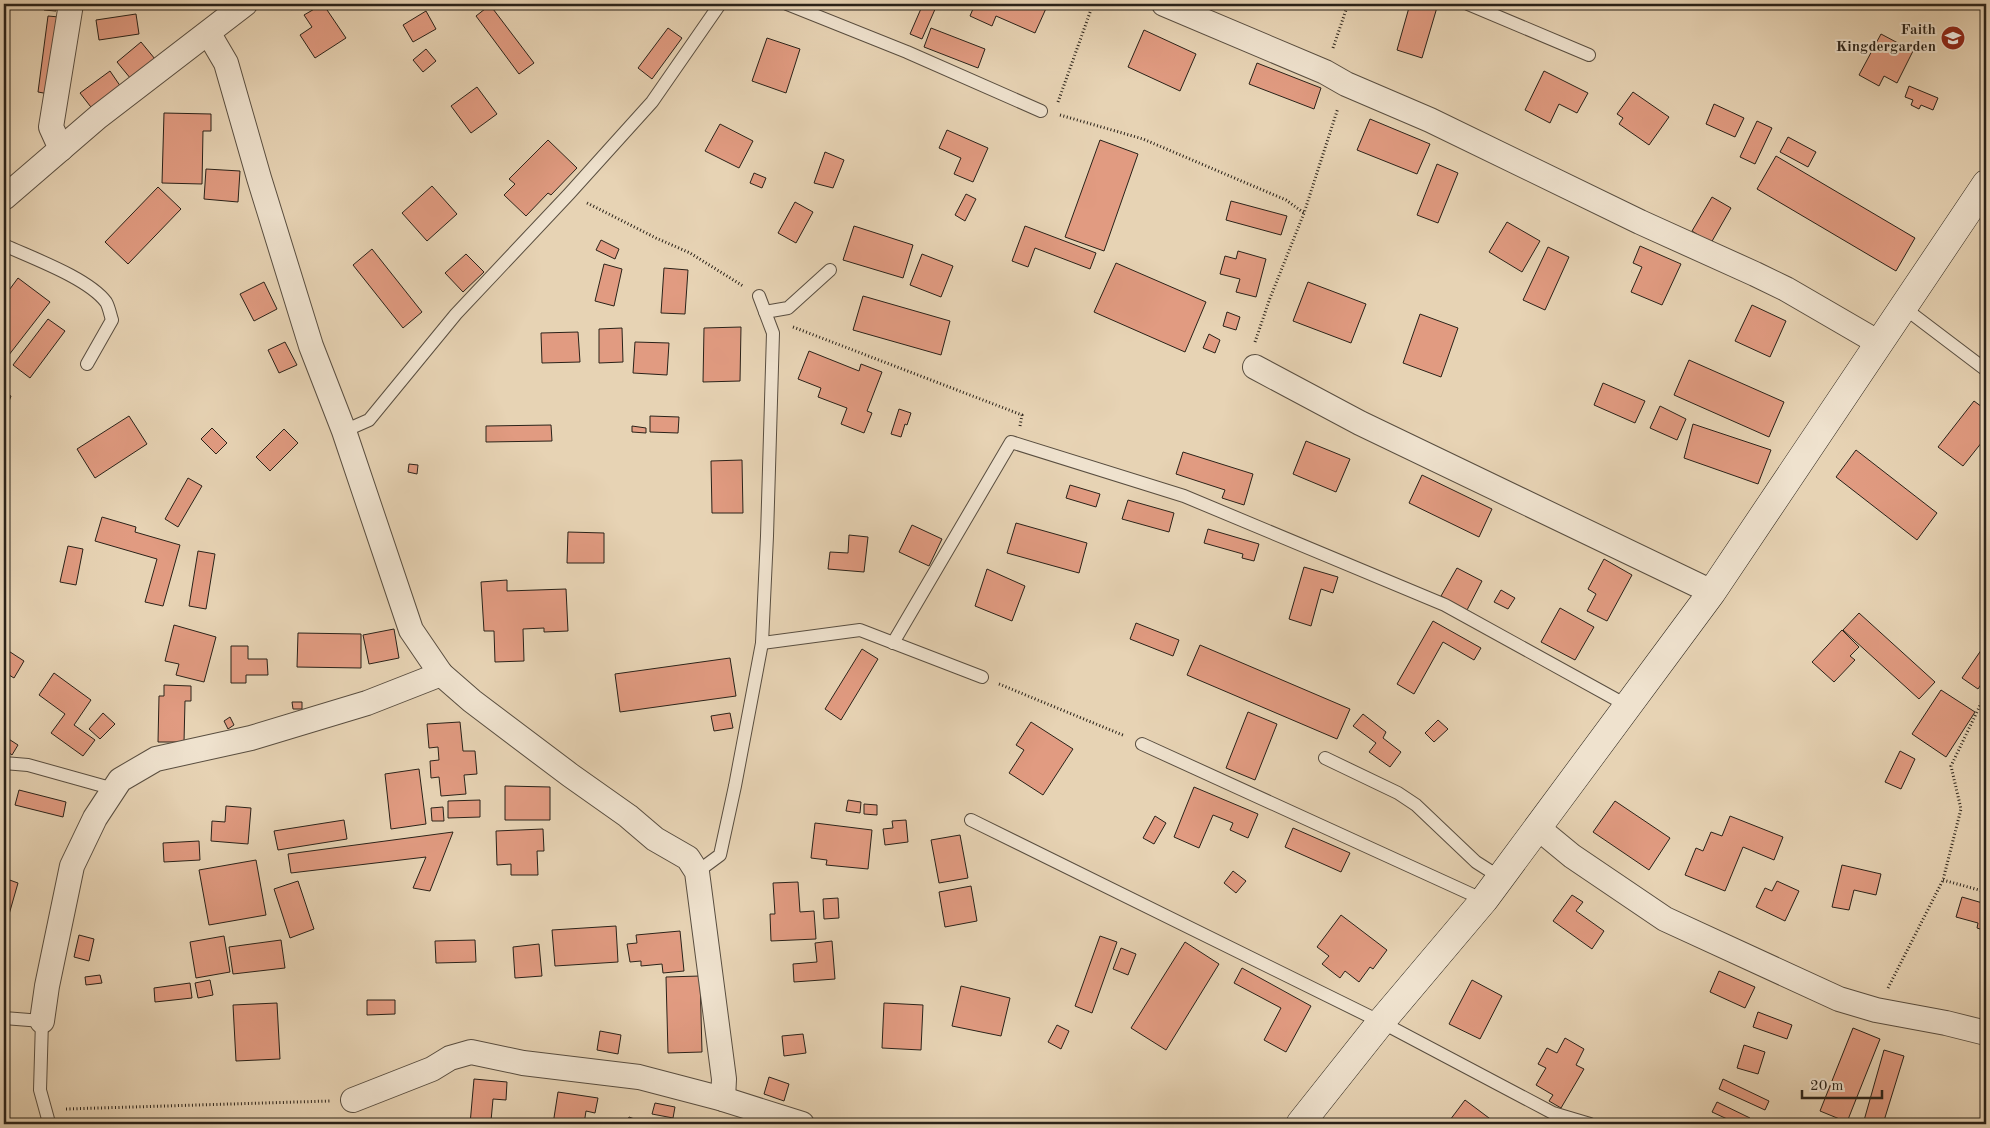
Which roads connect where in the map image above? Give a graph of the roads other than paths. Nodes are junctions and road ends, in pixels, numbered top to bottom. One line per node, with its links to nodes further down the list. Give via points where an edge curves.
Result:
1 (71, 4): 10 (street, via 51,127)
2 (246, 4): 7 (street)
3 (720, 4): 22 (lane, via 652,102 456,314 369,420)
4 (787, 4): 9 (lane)
5 (1164, 4): 18 (street, via 1325,72 1755,274)
6 (1468, 4): 8 (lane)
7 (208, 34): 10 (street); 22 (street, via 226,63 311,346)
8 (1589, 55)
9 (1041, 111)
10 (61, 149): 12 (street)
11 (1986, 184): 16 (main road)
12 (4, 198)
13 (4, 245): 19 (lane, via 77,279 95,290 107,304 112,320)
14 (830, 270): 17 (lane, via 788,308)
15 (759, 296): 17 (lane)
16 (1903, 307): 18 (main road); 21 (lane)
17 (765, 312): 24 (lane, via 773,333)
18 (1879, 343): 23 (main road)
19 (87, 364)
20 (1255, 367): 23 (street, via 1360,423)
21 (1986, 370)
22 (344, 431): 26 (street, via 411,630)
23 (1712, 592): 28 (main road)
24 (762, 643): 25 (lane, via 860,630); 35 (lane, via 720,855)
25 (893, 643): 27 (lane); 28 (lane, via 1011,442 1184,496 1436,602)
26 (441, 674): 32 (street, via 366,703 260,735 156,759 120,780); 35 (street, via 655,839 688,858)
27 (982, 677)
28 (1628, 706): 34 (main road)
29 (1142, 744): 37 (lane)
30 (1324, 758): 36 (lane, via 1416,805 1476,862)
31 (4, 763): 32 (lane, via 28,766)
32 (114, 789): 39 (street, via 95,818 72,866)
33 (971, 820): 40 (lane)
34 (1538, 828): 36 (main road); 41 (street, via 1572,856 1665,919 1839,999)
35 (697, 872): 42 (street, via 724,1079)
36 (1501, 878): 37 (main road)
37 (1484, 900): 40 (main road)
38 (4, 1018): 39 (lane)
39 (42, 1021): 44 (lane, via 40,1090)
40 (1381, 1022): 46 (main road); 47 (lane, via 1553,1113)
41 (1986, 1033)
42 (723, 1099): 43 (street, via 639,1077 523,1063 471,1052); 45 (street)
43 (353, 1100)
44 (48, 1119)
45 (802, 1124)
46 (1300, 1124)
47 (1590, 1124)

